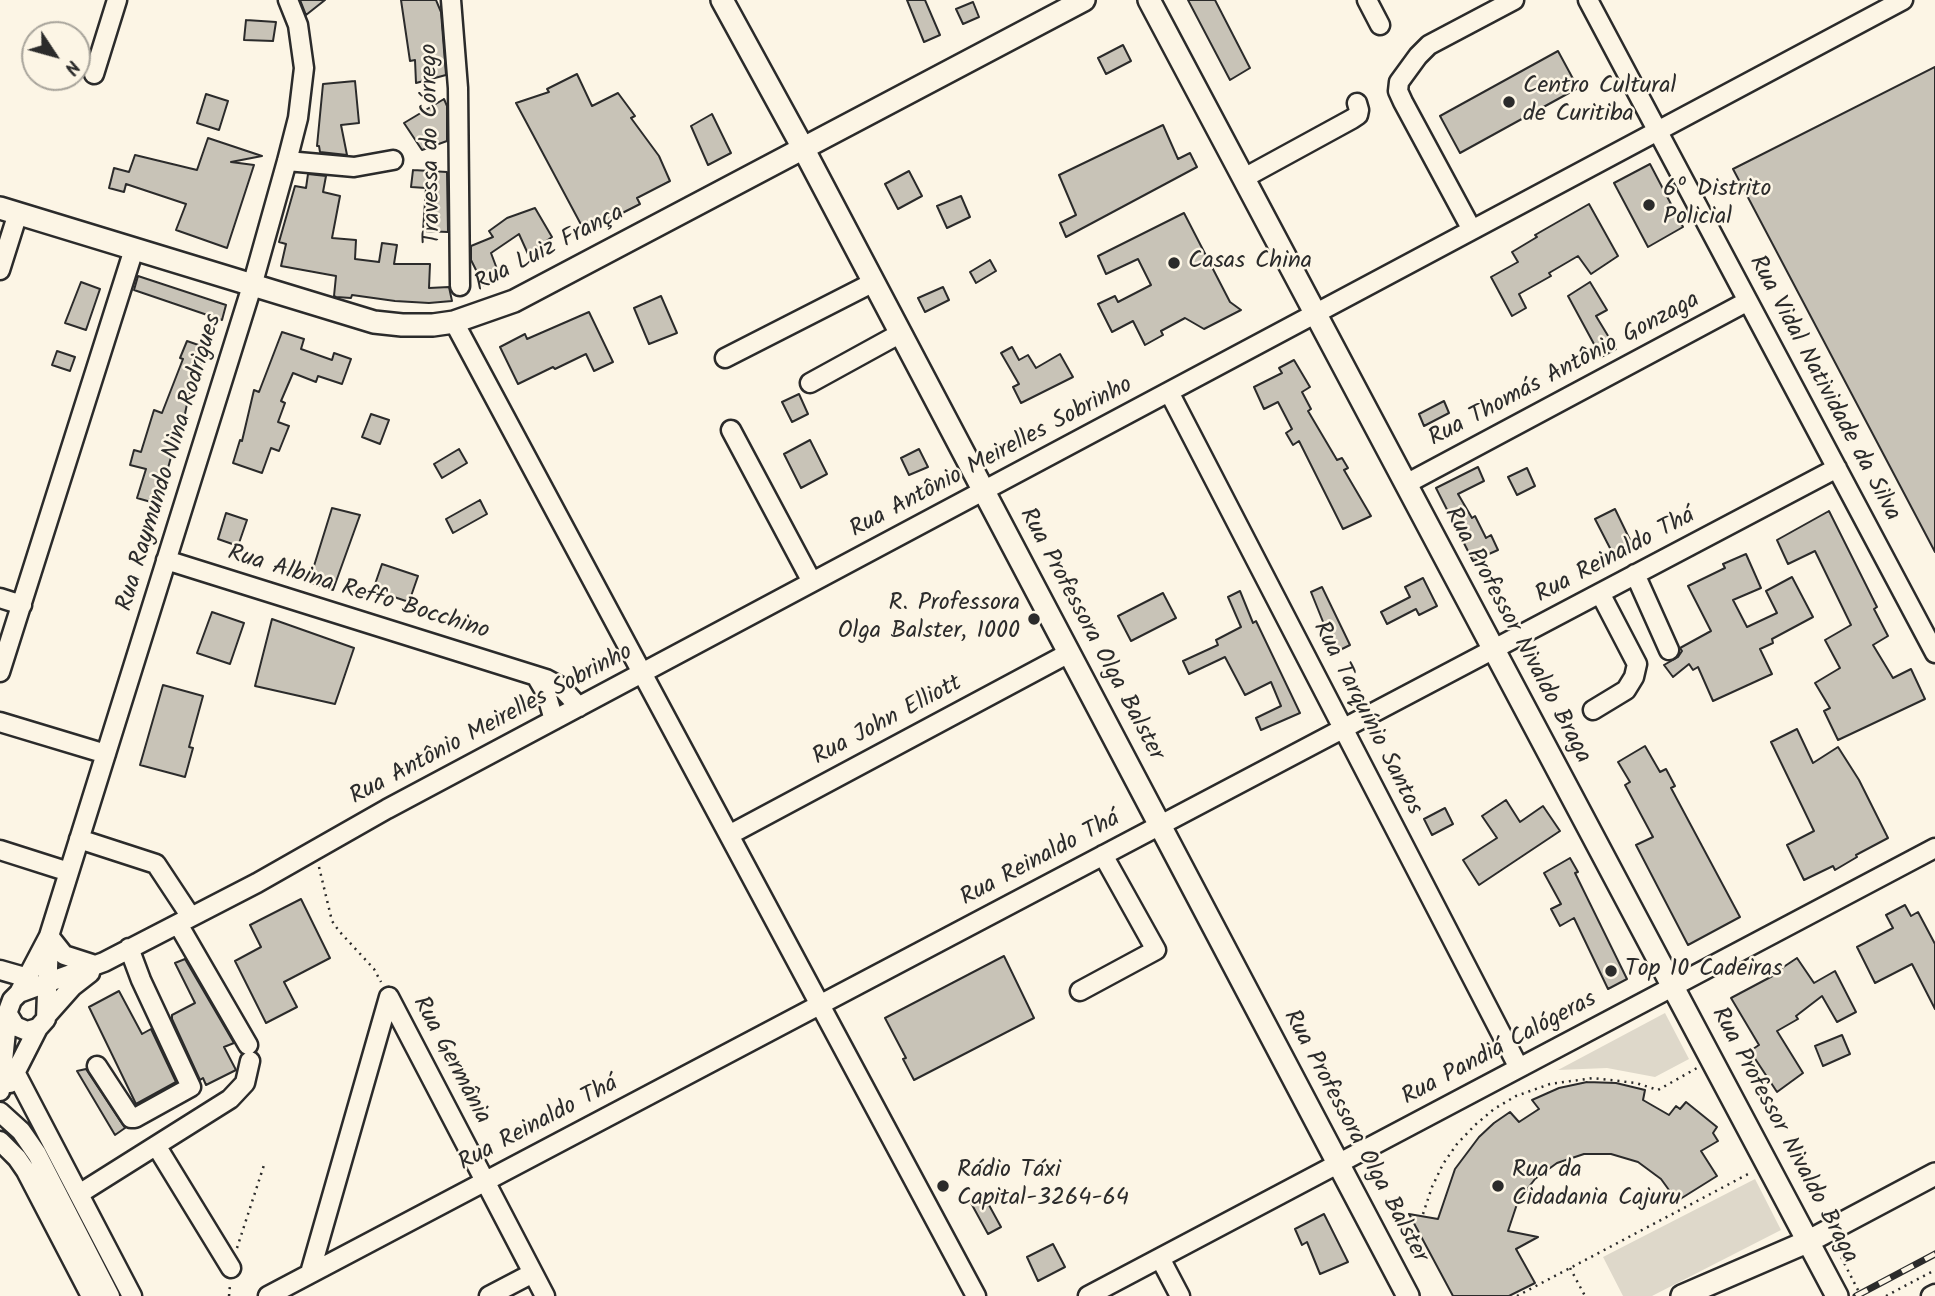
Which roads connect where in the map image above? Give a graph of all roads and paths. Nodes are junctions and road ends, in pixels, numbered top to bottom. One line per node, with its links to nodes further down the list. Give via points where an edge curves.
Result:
1 (117, 0): 12 (street)
2 (288, 0): 17 (street, Rua Raymundo Nina Rodrigues, via 298,24 304,68)
3 (450, 0): 25 (street, Travessa do Córrego, via 458,88)
4 (722, 0): 15 (main road, Rua Professora Olga Balster)
5 (1084, 0): 15 (main road, Rua Luiz França)
6 (1149, 0): 18 (main road, Rua Professor Nivaldo Braga)
7 (1367, 0): 11 (street)
8 (1514, 0): 20 (street, via 1429,45 1399,82 1403,102)
9 (1588, 0): 14 (street, Rua Vidal Natividade da Silva)
10 (1903, 0): 14 (street, Rua Antônio Meirelles Sobrinho)
11 (1380, 25)
12 (94, 74)
13 (1357, 103): 18 (street, via 1358,115 1352,119)
14 (1658, 131): 20 (street, Rua Antônio Meirelles Sobrinho); 26 (street, Rua Vidal Natividade da Silva)
15 (803, 148): 23 (main road, Rua Professora Olga Balster); 28 (main road, Rua Luiz França, via 514,300)
16 (393, 160): 17 (street, via 354,167)
17 (287, 161): 24 (street, Rua Raymundo Nina Rodrigues)
18 (1244, 178): 27 (main road, Rua Professor Nivaldo Braga)
19 (9, 211): 21 (main road, Rua Luiz França); 22 (street)
20 (1472, 230): 27 (street, Rua Antônio Meirelles Sobrinho)
21 (134, 249): 24 (main road, Rua Luiz França); 42 (street)
22 (0, 270)
23 (874, 282): 29 (main road, Rua Professora Olga Balster); 30 (street)
24 (252, 286): 28 (main road, Rua Luiz França, via 374,322 402,326); 37 (street, Rua Raymundo Nina Rodrigues)
25 (460, 286)
26 (1748, 301): 34 (street, Rua Vidal Natividade da Silva); 35 (street, Rua Thomás Antônio Gonzaga)
27 (1315, 313): 32 (street, Rua Antônio Meirelles Sobrinho); 35 (main road, Rua Professor Nivaldo Braga)
28 (454, 322): 48 (street)
29 (901, 333): 31 (street); 36 (main road, Rua Professora Olga Balster)
30 (725, 358)
31 (810, 383)
32 (1169, 392): 36 (street, Rua Antônio Meirelles Sobrinho); 54 (street, Rua Tarquínio Santos)
33 (731, 430): 39 (street)
34 (1837, 468): 38 (street, Rua Reinaldo Thá); 46 (street, Rua Vidal Natividade da Silva)
35 (1406, 484): 43 (main road, Rua Professor Nivaldo Braga)
36 (984, 491): 39 (street, Rua Antônio Meirelles Sobrinho); 45 (main road, Rua Professora Olga Balster)
37 (166, 560): 49 (street, Rua Albina Reffo Bocchino); 55 (street, Rua Raymundo Nina Rodrigues)
38 (1635, 574): 40 (street, Rua Reinaldo Thá); 44 (street)
39 (812, 582): 48 (street, Rua Antônio Meirelles Sobrinho)
40 (1600, 593): 43 (street, Rua Reinaldo Thá); 51 (street, via 1637,664 1626,690)
41 (0, 598): 42 (street)
42 (22, 605): 47 (street)
43 (1494, 649): 54 (street, Rua Reinaldo Thá); 71 (main road, Rua Professor Nivaldo Braga)
44 (1670, 650)
45 (1069, 653): 56 (main road, Rua Professora Olga Balster); 57 (street, Rua John Elliott)
46 (1935, 653)
47 (0, 672)
48 (642, 673): 50 (street, Rua Antônio Meirelles Sobrinho); 57 (street)
49 (536, 676): 50 (street, Rua Albina Reffo Bocchino, via 561,687); 52 (street)
50 (579, 707): 52 (street, Rua Antônio Meirelles Sobrinho)
51 (1593, 710)
52 (554, 720): 61 (street, Rua Antônio Meirelles Sobrinho)
53 (0, 722): 55 (street)
54 (1343, 728): 56 (street, Rua Reinaldo Thá); 78 (street, Rua Tarquínio Santos)
55 (106, 754): 58 (street, Rua Raymundo Nina Rodrigues)
56 (1160, 825): 62 (street, Rua Reinaldo Thá); 86 (main road, Rua Professora Olga Balster)
57 (729, 835): 74 (street)
58 (79, 839): 63 (street, Rua Raymundo Nina Rodrigues); 64 (street, via 156,864)
59 (1935, 848): 71 (street, Rua Pandiá Calógeras)
60 (0, 850): 63 (street)
61 (316, 850): 64 (street, Rua Antônio Meirelles Sobrinho); 68 (path, via 328,910 339,931)
62 (1103, 855): 72 (street, via 1156,950); 74 (street, Rua Reinaldo Thá)
63 (69, 872): 65 (street, Rua Raymundo Nina Rodrigues)
64 (185, 920): 66 (street, Rua Antônio Meirelles Sobrinho); 84 (street, via 249,1053 245,1083 230,1099)
65 (49, 936): 67 (street, via 64,955); 70 (street, Rua Raymundo Nina Rodrigues); 73 (street, Rua Raymundo Nina Rodrigues)
66 (129, 948): 67 (street, Rua Antônio Meirelles Sobrinho); 77 (street, via 191,1089 131,1118)
67 (100, 963): 70 (street, Rua Antônio Meirelles Sobrinho); 75 (street, Rua Antônio Meirelles Sobrinho)
68 (374, 969)
69 (0, 970): 73 (street)
70 (48, 983): 73 (street, Rua Antônio Meirelles Sobrinho); 75 (street, Rua Raymundo Nina Rodrigues)
71 (1674, 986): 76 (main road, Rua Professor Nivaldo Braga); 78 (street, Rua Pandiá Calógeras)
72 (1080, 991)
73 (17, 996): 75 (street, via 38,994); 75 (street, via 11,1022 20,1030 27,1031); 80 (street, Rua Raymundo Nina Rodrigues)
74 (820, 1004): 89 (street, Rua Reinaldo Thá); 107 (street)
75 (44, 1015): 79 (street, Rua Raymundo Nina Rodrigues)
76 (1713, 1060): 87 (main road, Rua Professor Nivaldo Braga); 91 (path, via 1658,1090 1593,1078 1550,1084 1516,1096 1457,1143 1443,1164)
77 (97, 1066)
78 (1519, 1068): 86 (street, Rua Pandiá Calógeras)
79 (15, 1072): 81 (street, Rua Raymundo Nina Rodrigues); 90 (street)
80 (0, 1091)
81 (0, 1105)
82 (0, 1112): 101 (street, via 37,1154)
83 (0, 1141): 100 (street, via 26,1171)
84 (157, 1147): 90 (street); 95 (street)
85 (265, 1162): 95 (path)
86 (1338, 1164): 94 (street, Rua Pandiá Calógeras); 110 (main road, Rua Professora Olga Balster)
87 (1768, 1164): 92 (main road, Rua Professor Nivaldo Braga); 96 (path)
88 (1935, 1174): 92 (main road)
89 (485, 1181): 98 (street, Rua Reinaldo Thá); 98 (street, Rua Germânia, via 388,997); 99 (street, Rua Germânia)
90 (79, 1194): 102 (street)
91 (1423, 1214)
92 (1809, 1241): 113 (main road); 114 (main road, Rua Professor Nivaldo Braga)
93 (1838, 1251): 115 (path)
94 (1160, 1258): 108 (street, Rua Pandiá Calógeras); 109 (street)
95 (231, 1268): 103 (path)
96 (1570, 1268): 111 (path); 112 (path)
97 (1935, 1270): 116 (path)
98 (310, 1273): 104 (street, Rua Reinaldo Thá)
99 (533, 1273): 105 (street); 106 (street, Rua Germânia)
100 (91, 1296)
101 (110, 1296)
102 (132, 1296)
103 (229, 1296)
104 (268, 1296)
105 (489, 1296)
106 (545, 1296)
107 (976, 1296)
108 (1088, 1296)
109 (1180, 1296)
110 (1408, 1296)
111 (1517, 1296)
112 (1585, 1296)
113 (1682, 1296)
114 (1838, 1296)
115 (1861, 1296)
116 (1886, 1296)

